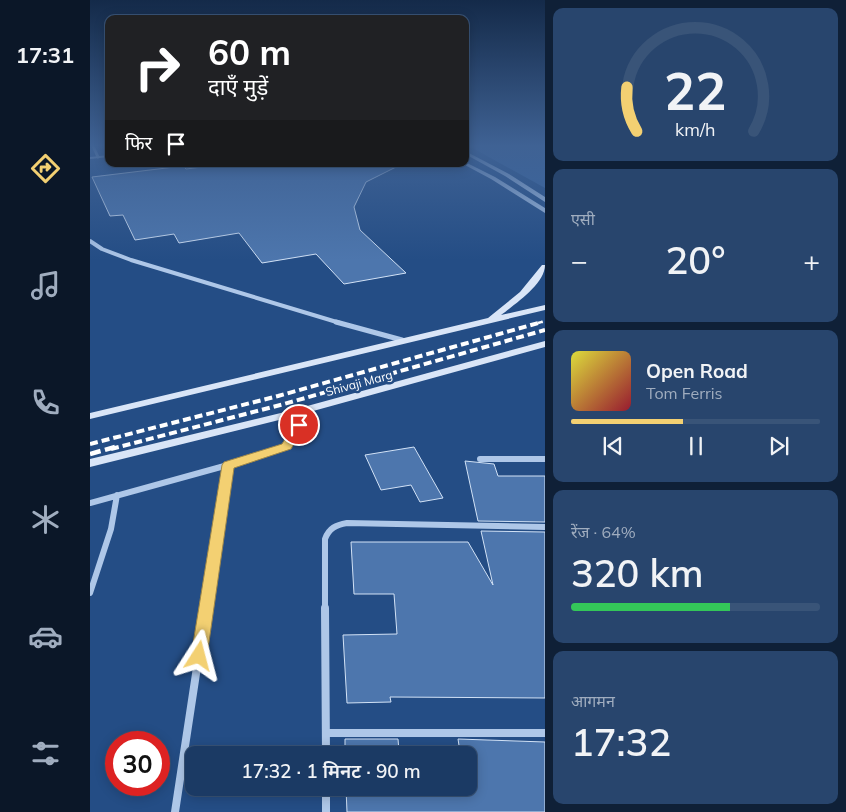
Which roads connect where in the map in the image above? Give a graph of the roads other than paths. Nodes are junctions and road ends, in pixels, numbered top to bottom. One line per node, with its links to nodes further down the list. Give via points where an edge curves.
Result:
1 (502, 184): 4 (street)
2 (521, 184): 3 (street)
3 (545, 200)
4 (545, 211)
5 (90, 241): 9 (street, via 131,260)
6 (545, 267): 8 (main road, via 523,294)
7 (545, 307): 8 (main road)
8 (489, 320): 9 (main road)
9 (402, 340): 12 (main road)
10 (545, 344): 11 (main road, Shivaji Marg)
11 (291, 414): 15 (main road, Shivaji Marg); 16 (street, via 299,425 286,446)
12 (90, 416)
13 (480, 459): 14 (street)
14 (545, 459)
15 (90, 463)
16 (228, 465): 17 (street); 25 (street)
17 (117, 495): 18 (street); 20 (street, via 111,529)
18 (90, 503)
19 (545, 527): 21 (street, via 347,523 331,527 325,539)
20 (90, 593)
21 (327, 733): 22 (street); 23 (street)
22 (545, 733)
23 (326, 746)
24 (326, 796): 26 (street)
25 (175, 812)
26 (326, 812)

